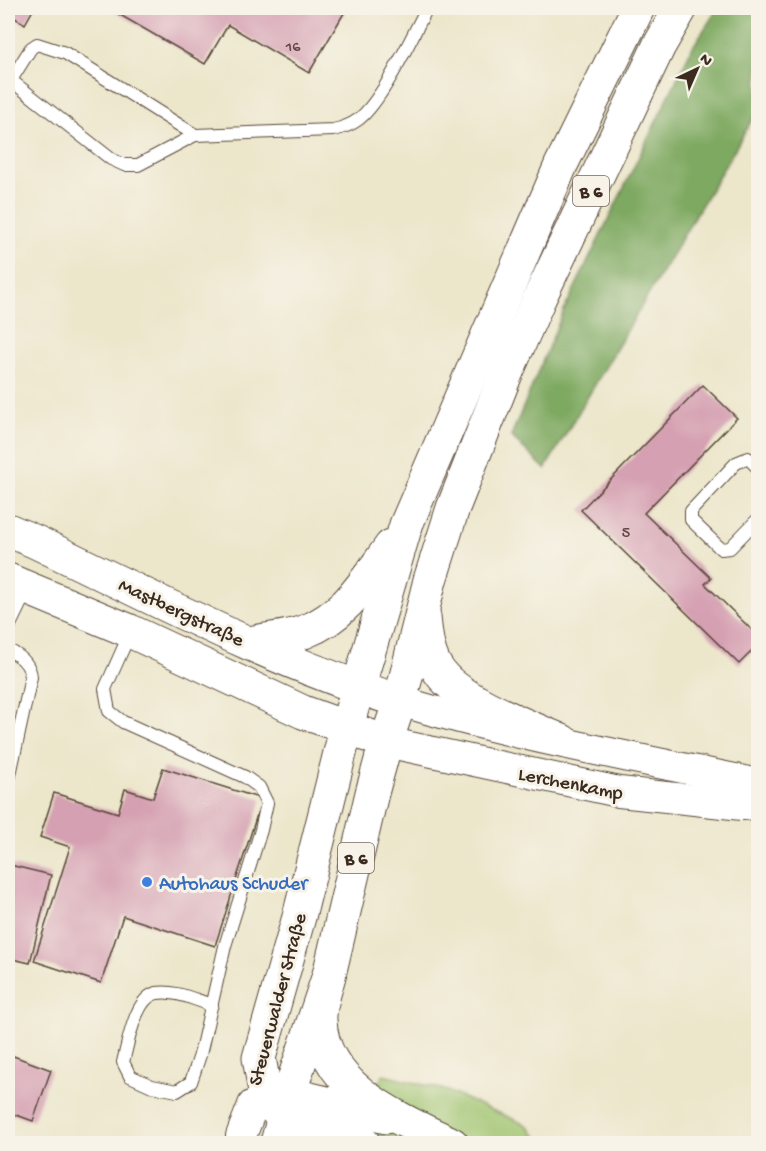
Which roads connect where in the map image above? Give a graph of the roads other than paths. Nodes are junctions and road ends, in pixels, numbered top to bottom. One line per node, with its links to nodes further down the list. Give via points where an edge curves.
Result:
1 (427, 8): 5 (lane, via 378,96 358,119 345,127)
2 (638, 8): 8 (main road, B 6, via 561,165)
3 (681, 8): 11 (main road, B 6, via 659,46 505,376 453,508)
4 (9, 79): 5 (lane, via 124,165 138,165); 5 (lane, via 31,48 37,44 50,47)
5 (195, 135)
6 (759, 468): 7 (lane, via 748,458 736,463 691,511 691,520 721,549 730,548)
7 (759, 519)
8 (406, 525): 14 (main road, via 351,601 318,626); 16 (main road, B 6)
9 (8, 530): 14 (main road, Mastbergstraße)
10 (18, 584): 12 (lane); 13 (main road, Mastbergstraße)
11 (423, 609): 17 (main road, B 6); 19 (main road, via 427,648 441,674 467,696)
12 (8, 629)
13 (130, 632): 18 (main road, Mastbergstraße); 25 (lane, via 105,688 109,711 123,722 245,777 259,787 267,803)
14 (249, 643): 16 (main road, Mastbergstraße)
15 (8, 650): 21 (lane, via 26,663 32,677)
16 (358, 688): 17 (main road, Mastbergstraße); 18 (main road, Steuerwalder Straße / B 6)
17 (400, 701): 19 (street, Lerchenkamp); 20 (main road, Steuerwalder Straße / B 6)
18 (346, 729): 20 (main road, Mastbergstraße); 26 (main road, Steuerwalder Straße / B 6)
19 (562, 741): 22 (street, Lerchenkamp)
20 (386, 742): 23 (street, Lerchenkamp, via 619,792); 24 (main road, Steuerwalder Straße / B 6)
21 (8, 784)
22 (759, 784)
23 (759, 804)
24 (328, 975): 27 (main road, Steuerwalder Straße); 28 (main road, B 6, via 320,1019 323,1043 332,1062 346,1080)
25 (212, 1005): 25 (lane, via 191,1082 177,1091 130,1076 123,1062 139,1010 147,997 157,993 180,995)
26 (259, 1058): 27 (main road, B 6, via 265,1091); 29 (street, Steuerwalder Straße)
27 (279, 1113): 28 (main road); 29 (street, Steuerwalder Straße, via 253,1105); 30 (main road, via 305,1129)
28 (402, 1120): 31 (main road, B 6)
29 (240, 1140)
30 (354, 1142)
31 (452, 1143)

